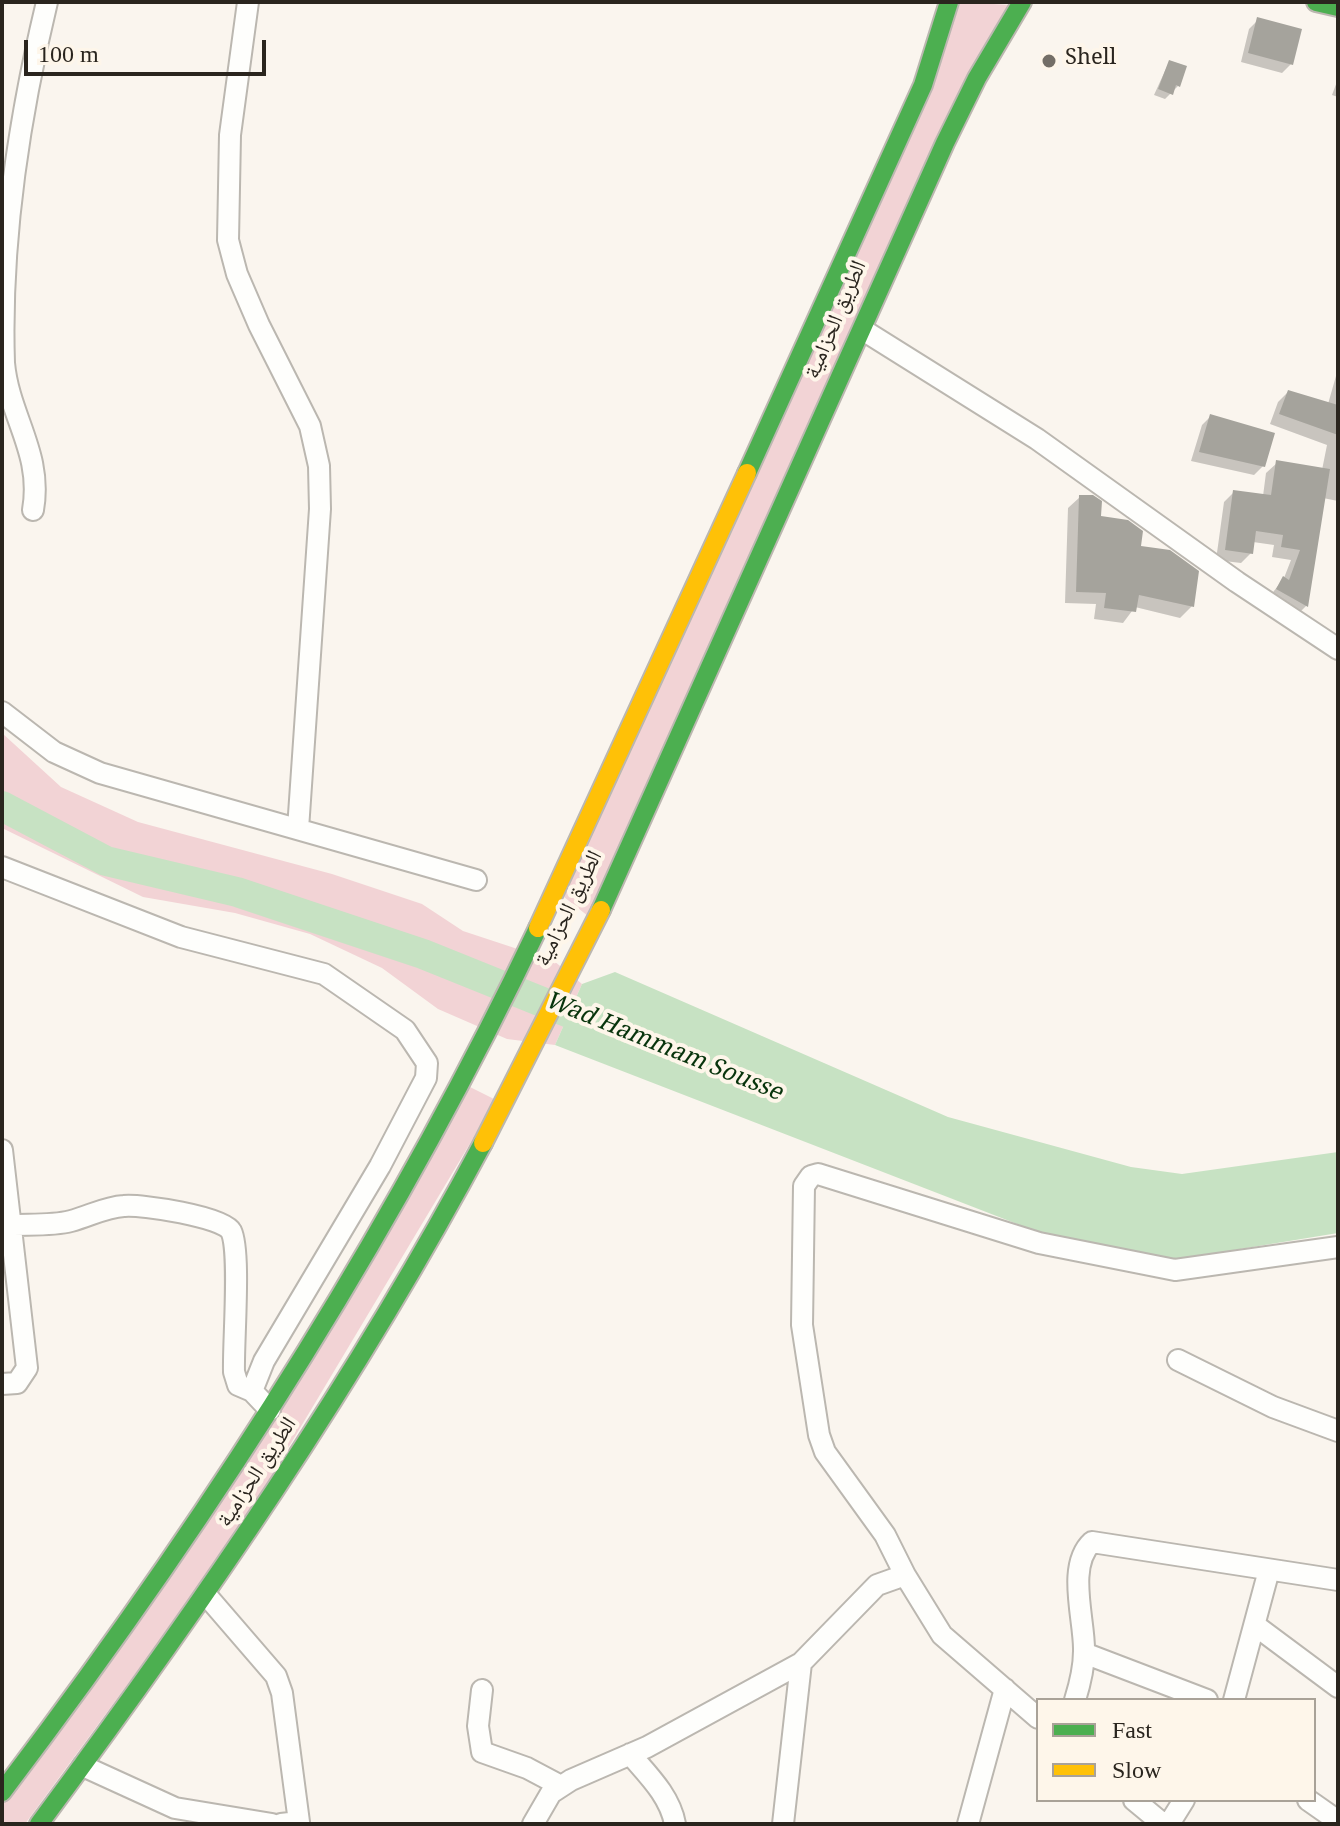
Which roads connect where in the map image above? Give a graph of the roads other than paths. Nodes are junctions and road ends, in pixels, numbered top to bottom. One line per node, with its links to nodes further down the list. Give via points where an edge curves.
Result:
1 (47, 2): 8 (street, via 9,203 3,272 4,364 36,476)
2 (248, 2): 11 (street, via 230,135 228,240 259,325 310,426 319,466)
3 (949, 2): 20 (main road, الطريق الحزامية, via 923,85 551,904 394,1206)
4 (1022, 2): 7 (main road, الطريق الحزامية, via 951,130)
5 (1316, 2): 6 (main road)
6 (1338, 7)
7 (863, 330): 9 (street, via 1037,439); 25 (main road, الطريق الحزامية, via 690,720 505,1101 375,1338)
8 (33, 510)
9 (1338, 649)
10 (2, 712): 11 (street, via 54,752 100,773)
11 (298, 829): 13 (street)
12 (2, 867): 19 (street, via 181,937 324,974 405,1030 427,1063 426,1078 410,1110 270,1350)
13 (476, 880)
14 (2, 1150): 15 (street)
15 (10, 1225): 18 (street, via 27,1368 17,1383); 19 (street, via 70,1222 127,1205 226,1225 234,1256 234,1372 238,1385)
16 (1338, 1247): 23 (street, via 1175,1270 1039,1243 811,1176 804,1186 802,1325 819,1435)
17 (1178, 1360): 21 (street, via 1273,1407)
18 (2, 1384)
19 (252, 1391): 20 (street)
20 (270, 1410): 39 (main road, الطريق الحزامية, via 205,1514)
21 (1338, 1431)
22 (1269, 1570): 24 (street); 26 (street); 27 (street, via 1092,1542 1079,1572)
23 (905, 1575): 28 (street, via 877,1585); 30 (street, via 942,1635)
24 (1338, 1580)
25 (207, 1596): 37 (main road, الطريق الحزامية); 44 (street, via 276,1676 284,1705)
26 (1256, 1626): 29 (street); 34 (street)
27 (1084, 1653): 32 (street); 33 (street)
28 (801, 1663): 36 (street); 49 (street)
29 (1338, 1687)
30 (1005, 1689): 35 (street); 50 (street)
31 (482, 1690): 38 (street, via 480,1750)
32 (1075, 1698)
33 (1202, 1698)
34 (1235, 1698)
35 (1036, 1716)
36 (630, 1754): 38 (street); 48 (street, via 663,1794)
37 (83, 1766): 45 (main road, الطريق الحزامية); 46 (street, via 175,1808)
38 (561, 1786): 47 (street)
39 (2, 1792)
40 (1136, 1802): 51 (street)
41 (1183, 1802): 52 (street)
42 (1310, 1802): 43 (street)
43 (1334, 1821)
44 (293, 1823)
45 (39, 1824)
46 (272, 1824)
47 (533, 1824)
48 (675, 1824)
49 (783, 1824)
50 (968, 1824)
51 (1163, 1824)
52 (1169, 1824)

